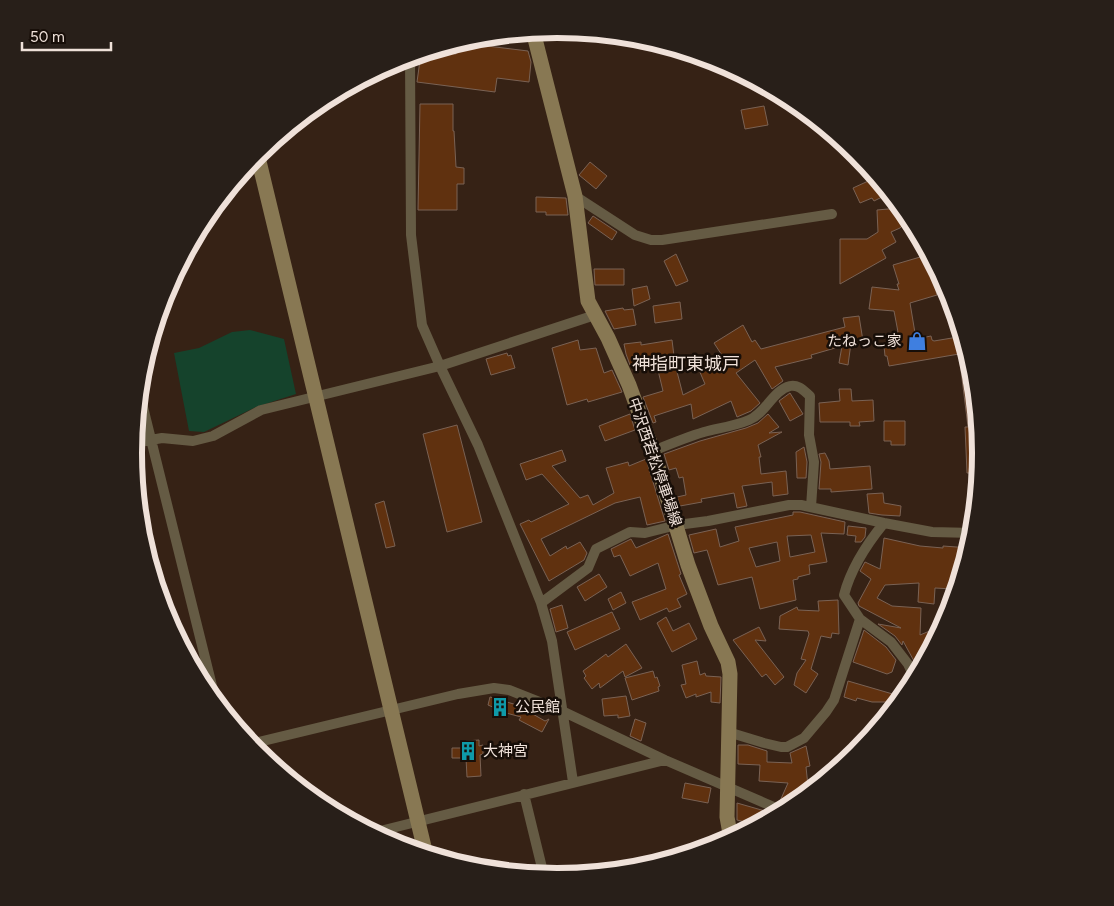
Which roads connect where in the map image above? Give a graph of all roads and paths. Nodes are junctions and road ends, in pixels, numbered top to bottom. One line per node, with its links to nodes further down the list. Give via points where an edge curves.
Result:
1 (535, 38): 4 (main road, 中沢西若松停車場線)
2 (410, 65): 7 (street, via 411,235 422,325)
3 (259, 163): 8 (main road)
4 (575, 196): 5 (street, via 635,235 651,240); 6 (main road, 中沢西若松停車場線, via 588,300)
5 (832, 214)
6 (595, 315): 7 (street); 12 (main road, 中沢西若松停車場線, via 629,385)
7 (440, 366): 8 (street); 17 (street, via 478,445)
8 (316, 397): 10 (street, via 261,410 213,436 193,441); 21 (main road)
9 (144, 410): 10 (street)
10 (151, 439): 11 (street); 20 (street)
11 (142, 441)
12 (653, 451): 13 (street, via 750,420 778,393 794,385 810,396 809,435 814,462); 15 (main road, 中沢西若松停車場線)
13 (811, 507): 14 (street); 15 (street, via 789,505)
14 (884, 523): 16 (street, via 932,532); 18 (street, via 866,545 844,595)
15 (677, 525): 17 (street, via 644,533 630,532 596,549 588,568); 23 (main road, 中沢西若松停車場線, via 700,598 728,662)
16 (965, 533)
17 (541, 603): 22 (street, via 552,641)
18 (860, 619): 19 (street, via 891,642); 23 (street, via 834,700 804,738 781,747)
19 (911, 670)
20 (211, 683)
21 (392, 710): 22 (street, via 494,688 509,690); 24 (street); 30 (main road)
22 (562, 711): 25 (street); 26 (street)
23 (728, 732): 27 (main road, 中沢西若松停車場線)
24 (258, 742)
25 (665, 760): 26 (street); 27 (street)
26 (573, 782): 28 (street)
27 (726, 787): 29 (street); 32 (main road, 中沢西若松停車場線)
28 (524, 794): 30 (street); 34 (street)
29 (774, 807)
30 (418, 821): 31 (street); 33 (main road)
31 (383, 830)
32 (729, 831)
33 (424, 846)
34 (542, 868)

